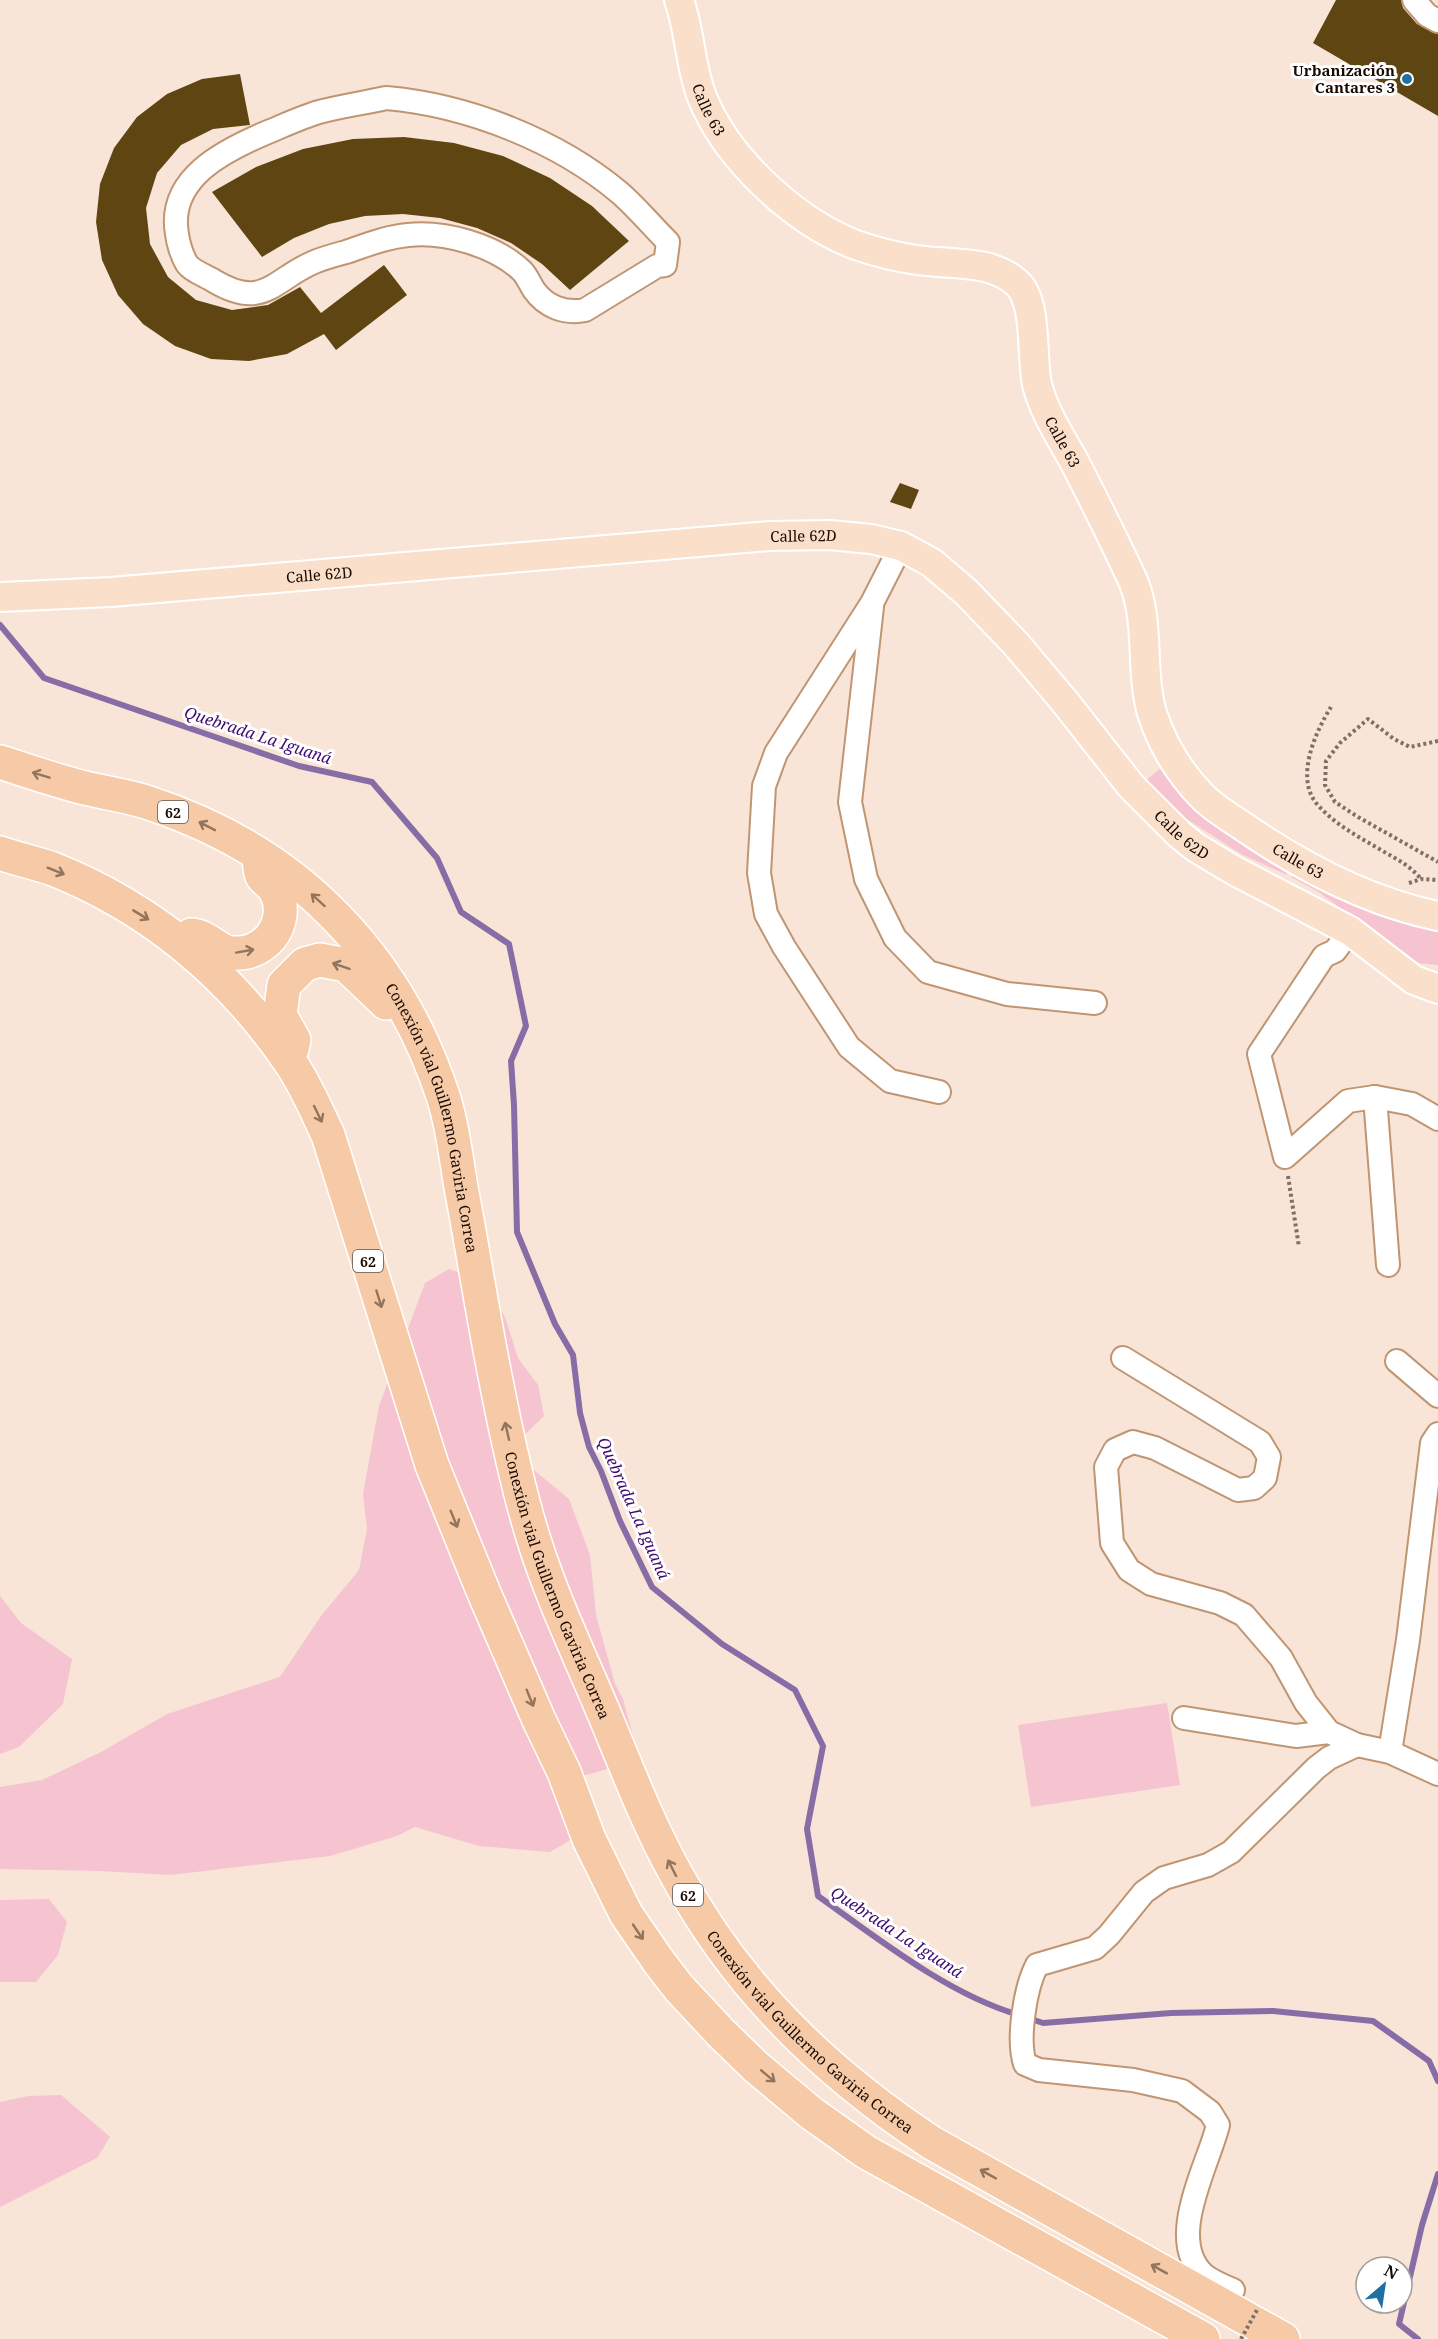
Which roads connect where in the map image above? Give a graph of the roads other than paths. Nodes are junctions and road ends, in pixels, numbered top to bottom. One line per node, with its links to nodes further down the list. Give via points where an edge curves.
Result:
1 (680, 0): 11 (main road, Calle 63, via 702,97 724,138 750,171 783,201 854,244 888,255 983,266 1005,274 1019,285 1029,309 1037,384 1051,421 1134,583 1143,622 1151,710 1163,741 1192,785 1266,842 1325,876)
2 (1414, 0): 3 (street)
3 (1438, 21)
4 (665, 265): 4 (street, via 648,271 585,310 574,312 543,301 522,271 485,246 409,235 382,239 311,263 271,289 253,293 231,291 188,266 178,242 176,206 185,188 205,165 239,144 320,112 397,99 448,107 532,138 577,162 620,194 668,242)
5 (901, 546): 6 (main road, Calle 62D, via 830,535 770,536 111,592); 7 (street); 12 (main road, Calle 62D, via 932,563 974,600 1038,669 1131,786 1179,834 1235,871)
6 (0, 597)
7 (872, 603): 15 (street, via 850,802 867,879 895,938 928,972 1007,994); 18 (street, via 776,753 764,786 759,873 766,914 849,1047 890,1081)
8 (0, 762): 10 (highway, Conexión vial Guillermo Gaviria Correa / 62, one-way to 8, via 203,823 143,801)
9 (0, 854): 13 (highway, 62, one-way to 13, via 52,869 111,896)
10 (259, 854): 13 (highway, one-way to 10, via 201,936 229,954 249,953 264,945 275,932 280,905 275,890 261,874); 16 (highway, Conexión vial Guillermo Gaviria Correa / 62, one-way to 10, via 391,985 335,916)
11 (1438, 916)
12 (1350, 931): 14 (main road, Calle 62D, via 1414,980); 19 (street, via 1335,951 1324,956 1259,1054 1285,1157 1348,1101)
13 (171, 934): 17 (highway, 62, via 216,972 256,1015)
14 (1438, 989)
15 (1095, 1003)
16 (417, 1030): 17 (highway, one-way to 17, via 346,966 320,960 305,964 284,985 280,1015 294,1040); 33 (highway, Conexión vial Guillermo Gaviria Correa / 62, one-way to 16, via 889,2114 845,2081 789,2029 706,1926 658,1840 534,1542 496,1380 454,1139 444,1099)
17 (291, 1063): 32 (highway, 62, one-way to 32, via 328,1135 432,1465 484,1593 564,1772 594,1850 626,1914 659,1962 756,2067 866,2152)
18 (939, 1092)
19 (1375, 1097): 20 (street, via 1412,1104); 21 (street)
20 (1438, 1119)
21 (1388, 1265)
22 (1123, 1358): 27 (street, via 1260,1442 1269,1457 1265,1478 1254,1488 1238,1490 1155,1448 1133,1442 1115,1450 1106,1467 1112,1543 1129,1570 1151,1584 1220,1603 1244,1615 1281,1658 1306,1703)
23 (1396, 1361): 24 (street)
24 (1438, 1396)
25 (1438, 1434): 29 (street, via 1432,1443)
26 (1184, 1718): 27 (street, via 1296,1736)
27 (1329, 1732): 28 (street)
28 (1358, 1745): 29 (street); 31 (street, via 1316,1768 1231,1852 1208,1865 1164,1878 1144,1892 1095,1948 1036,1965 1029,1980 1021,2051 1025,2064 1039,2070 1132,2080 1182,2091 1210,2112 1218,2126 1188,2225 1188,2251 1203,2273)
29 (1390, 1752): 30 (street)
30 (1438, 1774)
31 (1233, 2290)
32 (1203, 2339)
33 (1283, 2339)

